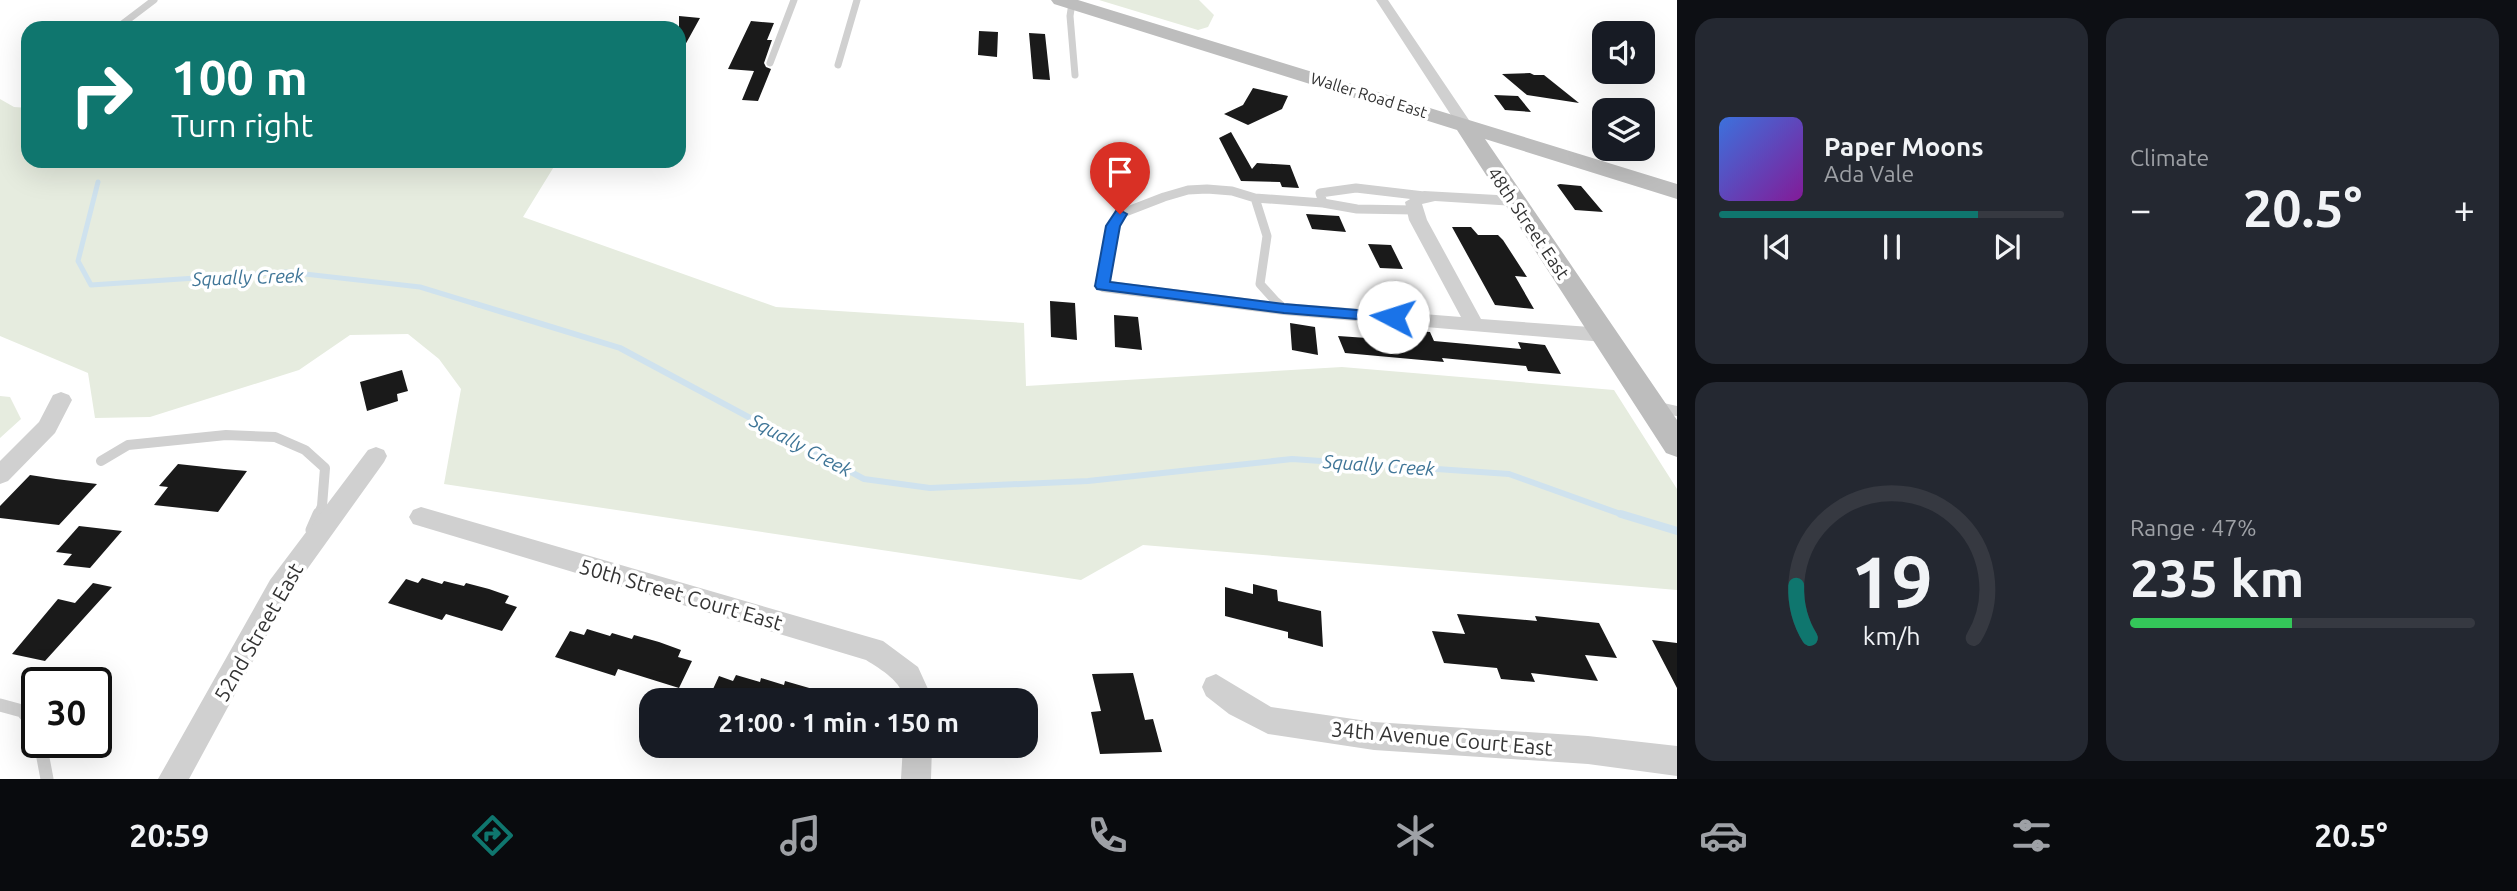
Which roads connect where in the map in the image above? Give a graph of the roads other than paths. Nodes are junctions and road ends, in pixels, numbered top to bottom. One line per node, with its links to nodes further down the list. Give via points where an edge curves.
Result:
1 (154, 0): 6 (lane)
2 (794, 0): 7 (lane)
3 (857, 0): 8 (lane)
4 (1382, 0): 10 (street, 48th Street East)
5 (1066, 2): 9 (lane); 10 (street, Waller Road East)
6 (124, 21)
7 (770, 63)
8 (838, 65)
9 (1075, 75)
10 (1465, 125): 11 (street, Waller Road East); 13 (street, 48th Street East)
11 (1677, 192)
12 (1255, 198): 15 (lane); 16 (lane, via 1232,191 1188,190 1120,214 1113,226); 17 (lane, via 1268,238 1258,274 1260,285)
13 (1515, 201): 14 (street); 19 (street, 48th Street East)
14 (1419, 202): 15 (lane, via 1357,209); 15 (lane, via 1378,191 1327,189 1320,192); 18 (street)
15 (1323, 203)
16 (1102, 286): 17 (street)
17 (1284, 309): 18 (street)
18 (1474, 324): 19 (street)
19 (1604, 335): 21 (street, 48th Street East)
20 (61, 400): 25 (street, via 47,427)
21 (1663, 412): 22 (street, 48th Street East)
22 (1677, 445)
23 (376, 456): 27 (street, 52nd Street East)
24 (102, 461): 27 (lane, via 128,445 226,435 275,437 305,450 325,468 322,506)
25 (0, 475)
26 (421, 517): 29 (street, 50th Street Court East, via 873,650 908,675)
27 (299, 561): 36 (street, 52nd Street East, via 279,588)
28 (1216, 687): 34 (street, 34th Avenue Court East, via 1268,720 1374,736 1588,750)
29 (914, 688)
30 (0, 705): 31 (lane)
31 (21, 711)
32 (43, 758): 35 (lane)
33 (917, 758): 37 (street)
34 (1677, 761)
35 (47, 779)
36 (173, 779)
37 (916, 779)

